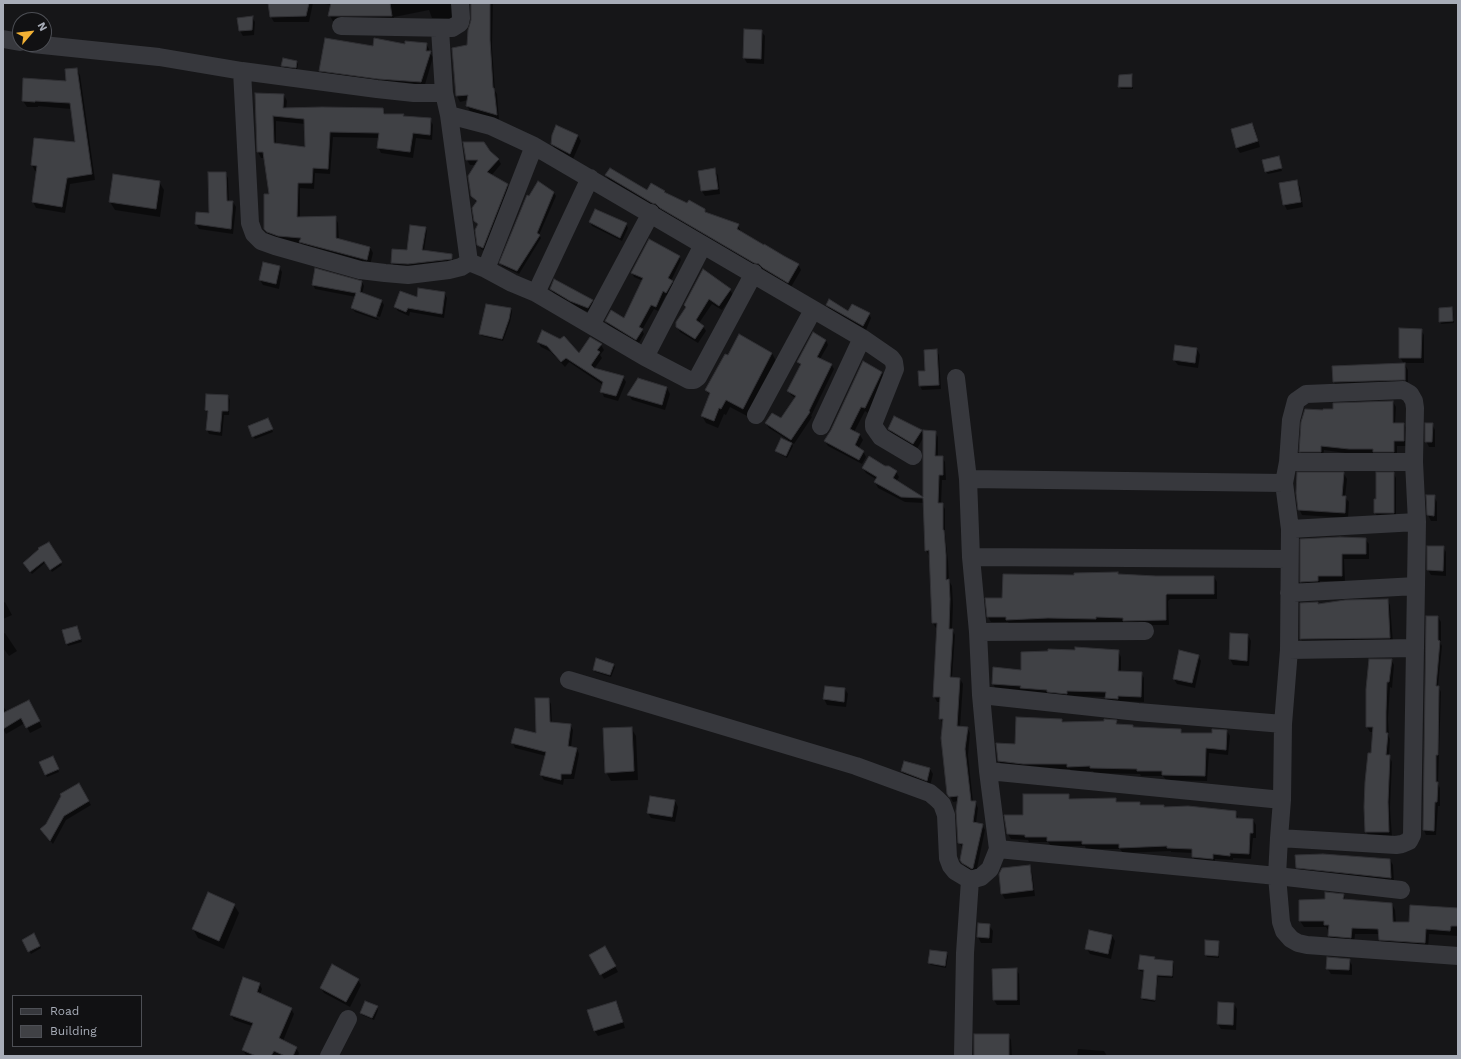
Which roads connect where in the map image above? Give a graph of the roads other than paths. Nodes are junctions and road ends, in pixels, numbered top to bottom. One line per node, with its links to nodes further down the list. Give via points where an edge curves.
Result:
1 (460, 3): 3 (street, via 460,23 452,28)
2 (341, 26): 3 (street)
3 (440, 29): 6 (street)
4 (52, 46): 5 (street, via 158,57)
5 (242, 71): 6 (street, via 377,89); 12 (street, via 250,223 254,234 261,241 360,270 385,273 408,275 449,270)
6 (444, 93): 7 (street)
7 (449, 115): 8 (street, via 491,126); 12 (street)
8 (534, 146): 9 (street); 13 (street)
9 (590, 178): 10 (street); 15 (street)
10 (651, 213): 11 (street); 17 (street)
11 (703, 245): 14 (street); 19 (street)
12 (469, 262): 13 (street)
13 (486, 268): 15 (street, via 512,283)
14 (754, 273): 16 (street); 19 (street, via 698,377 689,380)
15 (536, 292): 17 (street)
16 (813, 310): 18 (street); 21 (street)
17 (592, 325): 19 (street)
18 (862, 338): 22 (street); 23 (street, via 891,358 895,366 874,427 881,437)
19 (645, 357)
20 (956, 378): 26 (street)
21 (756, 415)
22 (821, 426)
23 (913, 456)
24 (1288, 462): 25 (street); 25 (street, via 1291,420 1296,401 1303,395 1404,390 1410,394 1415,408); 27 (street)
25 (1414, 462): 28 (street)
26 (968, 479): 27 (street); 30 (street)
27 (1284, 483): 29 (street)
28 (1417, 522): 29 (street); 32 (street)
29 (1290, 529): 31 (street)
30 (971, 557): 31 (street); 35 (street)
31 (1289, 559): 33 (street)
32 (1416, 586): 33 (street); 36 (street)
33 (1289, 593): 37 (street)
34 (1145, 631): 35 (street)
35 (978, 632): 39 (street)
36 (1415, 648): 37 (street); 43 (street, via 1412,835 1409,841 1396,845)
37 (1289, 650): 40 (street)
38 (569, 680): 46 (street, via 856,766 930,793 942,804 946,815 948,858 951,866)
39 (981, 695): 40 (street); 41 (street)
40 (1283, 724): 42 (street)
41 (988, 771): 42 (street); 44 (street)
42 (1282, 800): 43 (street)
43 (1279, 838): 45 (street)
44 (998, 849): 45 (street); 46 (street, via 990,869 981,877)
45 (1277, 876): 47 (street); 48 (street, via 1281,922 1290,939 1298,943)
46 (970, 880): 51 (street, via 965,953)
47 (1401, 890)
48 (1458, 956)
49 (348, 1019): 50 (street)
50 (329, 1056)
51 (963, 1056)

